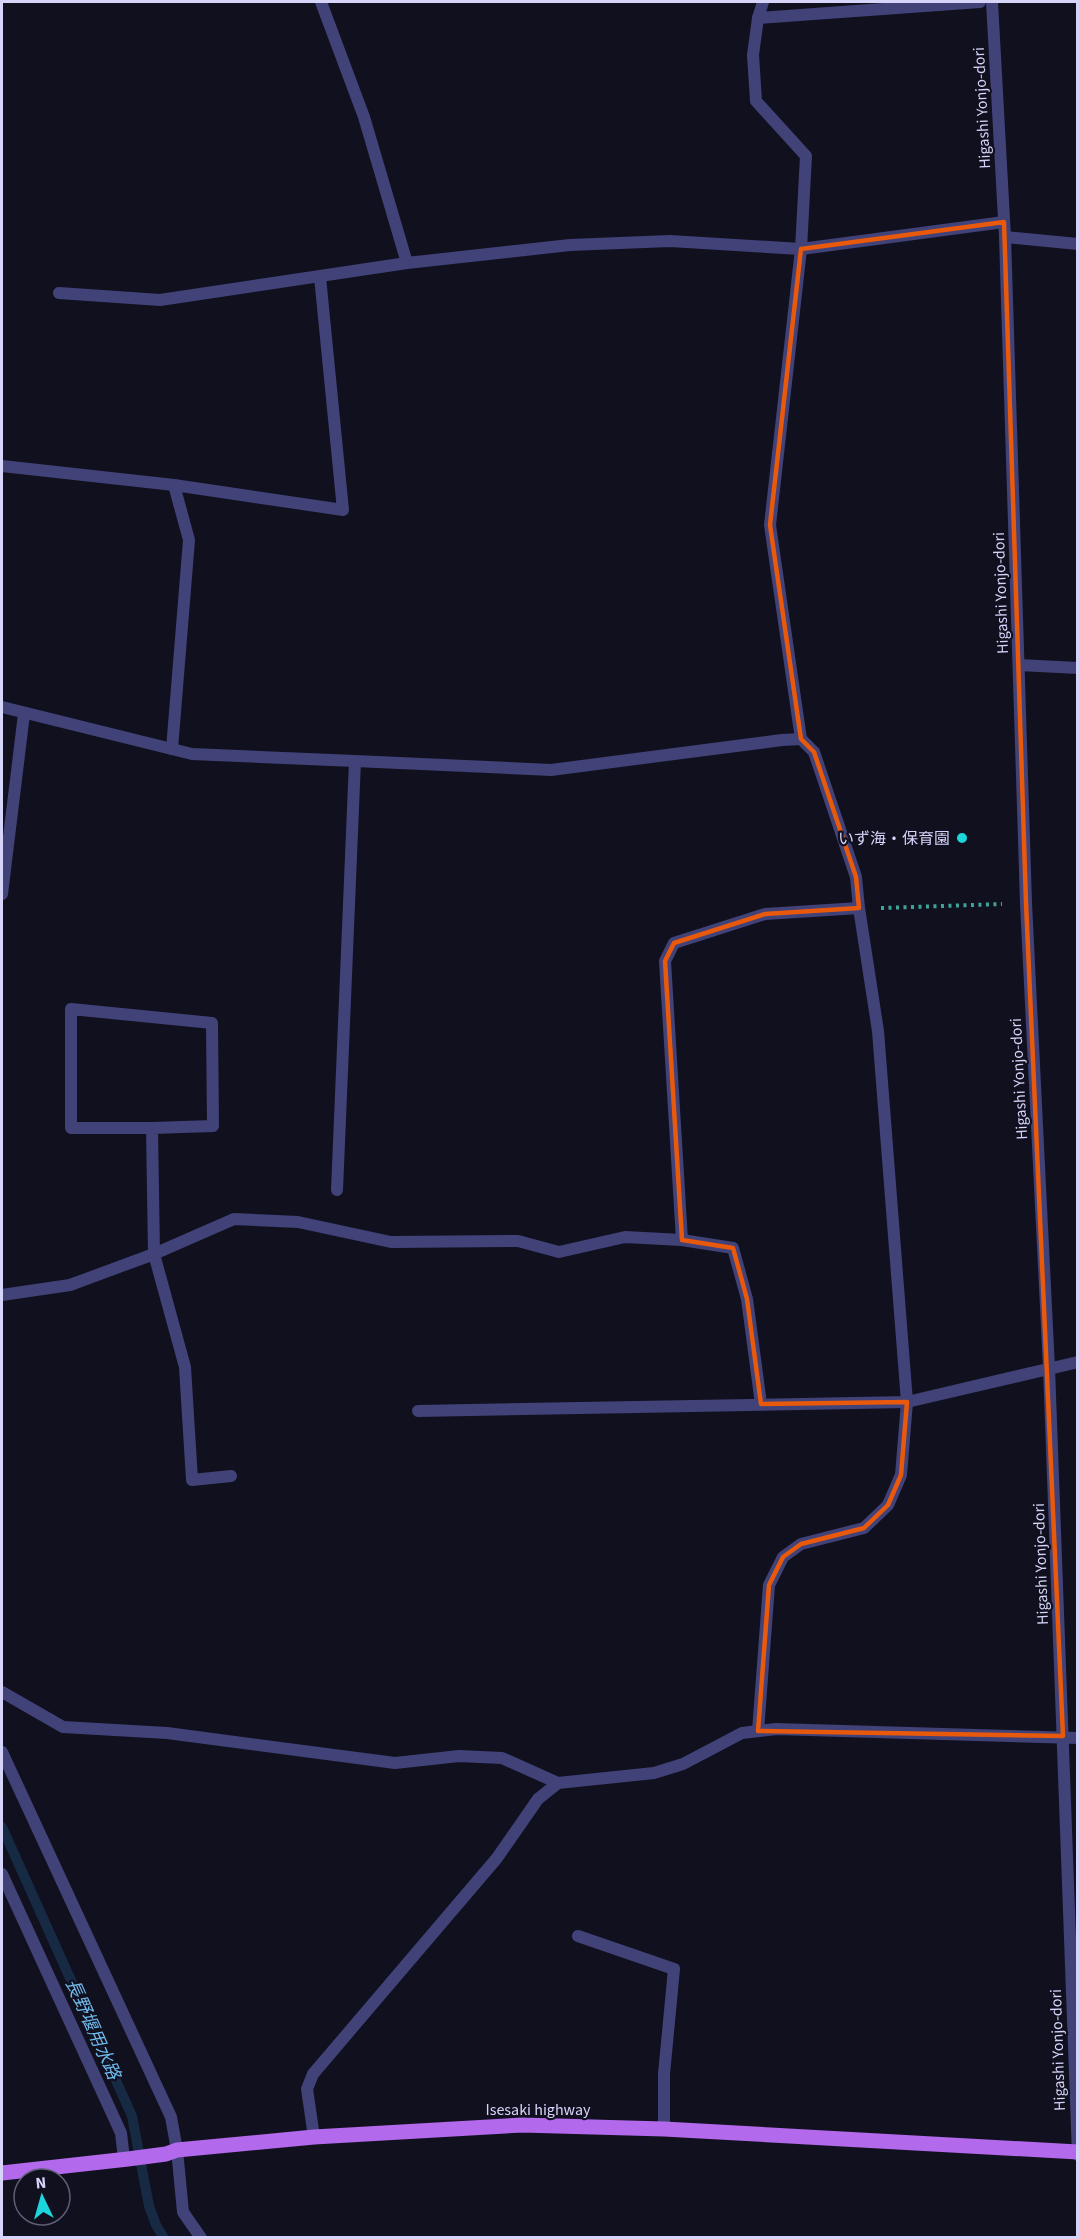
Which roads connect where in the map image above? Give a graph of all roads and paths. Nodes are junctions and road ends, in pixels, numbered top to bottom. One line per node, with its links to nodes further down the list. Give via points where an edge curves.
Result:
1 (321, 2): 10 (street, via 364,117)
2 (763, 2): 5 (street)
3 (980, 2): 5 (street)
4 (992, 2): 6 (street, Higashi Yonjo-dori)
5 (758, 18): 9 (street, via 753,56 756,102 806,156)
6 (1004, 222): 7 (street, Higashi Yonjo-dori); 9 (street)
7 (1005, 237): 8 (street); 15 (street, Higashi Yonjo-dori)
8 (1077, 244)
9 (801, 249): 10 (street, via 670,241 570,245); 19 (street, via 770,525)
10 (407, 262): 11 (street)
11 (320, 277): 12 (street, via 160,300); 14 (street, via 343,510)
12 (59, 293)
13 (2, 466): 14 (street)
14 (174, 485): 20 (street, via 189,540)
15 (1019, 665): 16 (street); 23 (street, Higashi Yonjo-dori)
16 (1077, 668)
17 (2, 707): 18 (street)
18 (24, 714): 20 (street); 22 (street)
19 (801, 739): 21 (street, via 551,770); 24 (street, via 814,752 856,877)
20 (172, 749): 21 (street, via 192,754)
21 (355, 761): 26 (street)
22 (2, 894)
23 (1026, 903): 24 (path); 31 (street, Higashi Yonjo-dori)
24 (859, 908): 27 (street, via 765,914 674,943 665,962); 32 (street, via 878,1031)
25 (152, 1128): 25 (street, via 71,1128 71,1009 212,1023 213,1126); 28 (street)
26 (337, 1190)
27 (682, 1240): 28 (street, via 625,1237 559,1252 519,1241 391,1242 298,1222 234,1219); 33 (street, via 733,1248 747,1299)
28 (154, 1254): 29 (street, via 70,1285); 35 (street, via 185,1367 192,1480)
29 (2, 1295)
30 (1077, 1362): 31 (street)
31 (1049, 1368): 32 (street); 38 (street, Higashi Yonjo-dori)
32 (907, 1402): 33 (street); 37 (street, via 901,1475 888,1505 864,1528 801,1544 783,1557 769,1585)
33 (761, 1404): 34 (street)
34 (418, 1411)
35 (231, 1476)
36 (2, 1692): 41 (street, via 63,1727 167,1733 396,1763 459,1756 502,1758)
37 (758, 1731): 38 (street); 41 (street, via 742,1733 683,1764 654,1773)
38 (1063, 1736): 39 (street); 42 (street, Higashi Yonjo-dori)
39 (1077, 1738)
40 (2, 1752): 47 (street, via 171,2116)
41 (558, 1783): 46 (street, via 538,1798 497,1858 313,2074 307,2089)
42 (1072, 1855): 48 (street, Higashi Yonjo-dori)
43 (2, 1874): 49 (street, via 121,2133)
44 (578, 1936): 45 (street, via 674,1969 664,2074)
45 (664, 2129): 46 (main road, Isesaki highway, via 522,2125); 48 (main road, Isesaki highway)
46 (314, 2137): 47 (main road, Isesaki highway)
47 (171, 2152): 49 (main road, Isesaki highway); 51 (street, via 183,2212)
48 (1077, 2153)
49 (126, 2159): 50 (main road, Isesaki highway)
50 (2, 2173)
51 (201, 2238)

